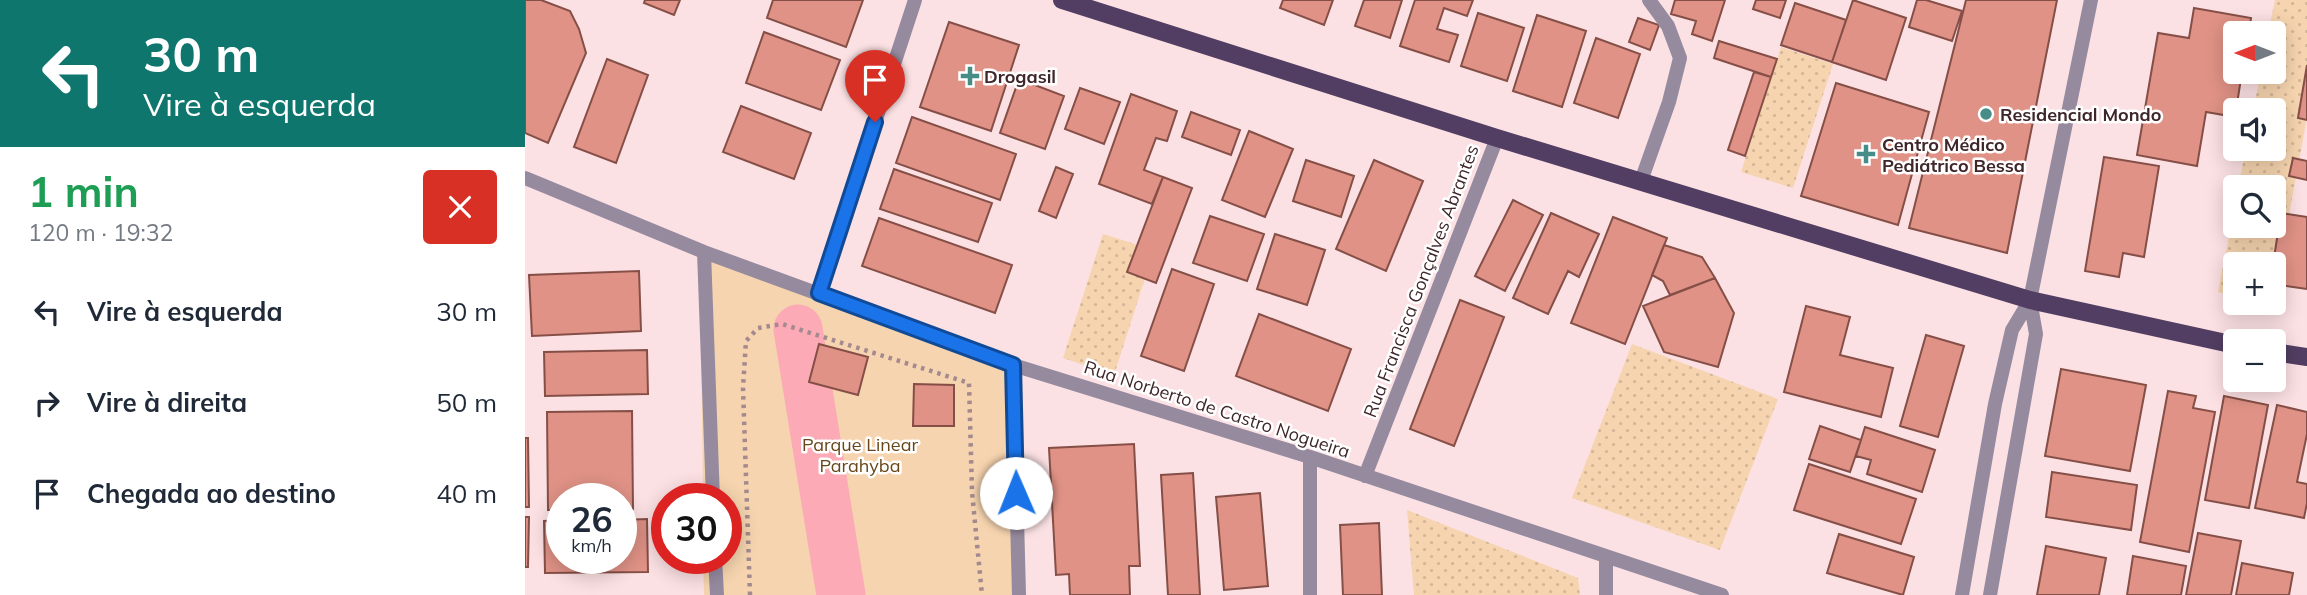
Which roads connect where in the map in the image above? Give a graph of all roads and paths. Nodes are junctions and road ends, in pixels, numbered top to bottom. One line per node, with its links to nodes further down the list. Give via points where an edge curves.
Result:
1 (915, 0): 9 (street)
2 (1062, 0): 5 (main road)
3 (1649, 0): 7 (street, via 1668,26 1680,58)
4 (2091, 0): 10 (street)
5 (1497, 138): 7 (main road); 16 (street, Rua Francisca Gonçalves Abrantes)
6 (525, 178): 8 (street, Rua Norberto de Castro Nogueira)
7 (1641, 181): 10 (main road)
8 (703, 252): 9 (street, Rua Norberto de Castro Nogueira); 17 (street)
9 (819, 293): 14 (street, Rua Norberto de Castro Nogueira)
10 (2030, 300): 11 (main road); 27 (street, via 2012,330); 28 (street, via 2036,334)
11 (2223, 342)
12 (2286, 354): 13 (main road)
13 (2307, 357)
14 (1013, 365): 15 (street, Rua Norberto de Castro Nogueira); 23 (street)
15 (1310, 457): 16 (street, Rua Norberto de Castro Nogueira); 24 (street)
16 (1365, 476): 18 (street, Rua Norberto de Castro Nogueira)
17 (712, 483)
18 (1607, 556): 25 (street); 26 (street, Rua Norberto de Castro Nogueira)
19 (716, 574): 20 (street)
20 (717, 595)
21 (750, 595): 22 (path, via 745,341 758,328 782,324 969,383 972,492)
22 (982, 595)
23 (1019, 595)
24 (1310, 595)
25 (1606, 595)
26 (1722, 595)
27 (1962, 595)
28 (1990, 595)

